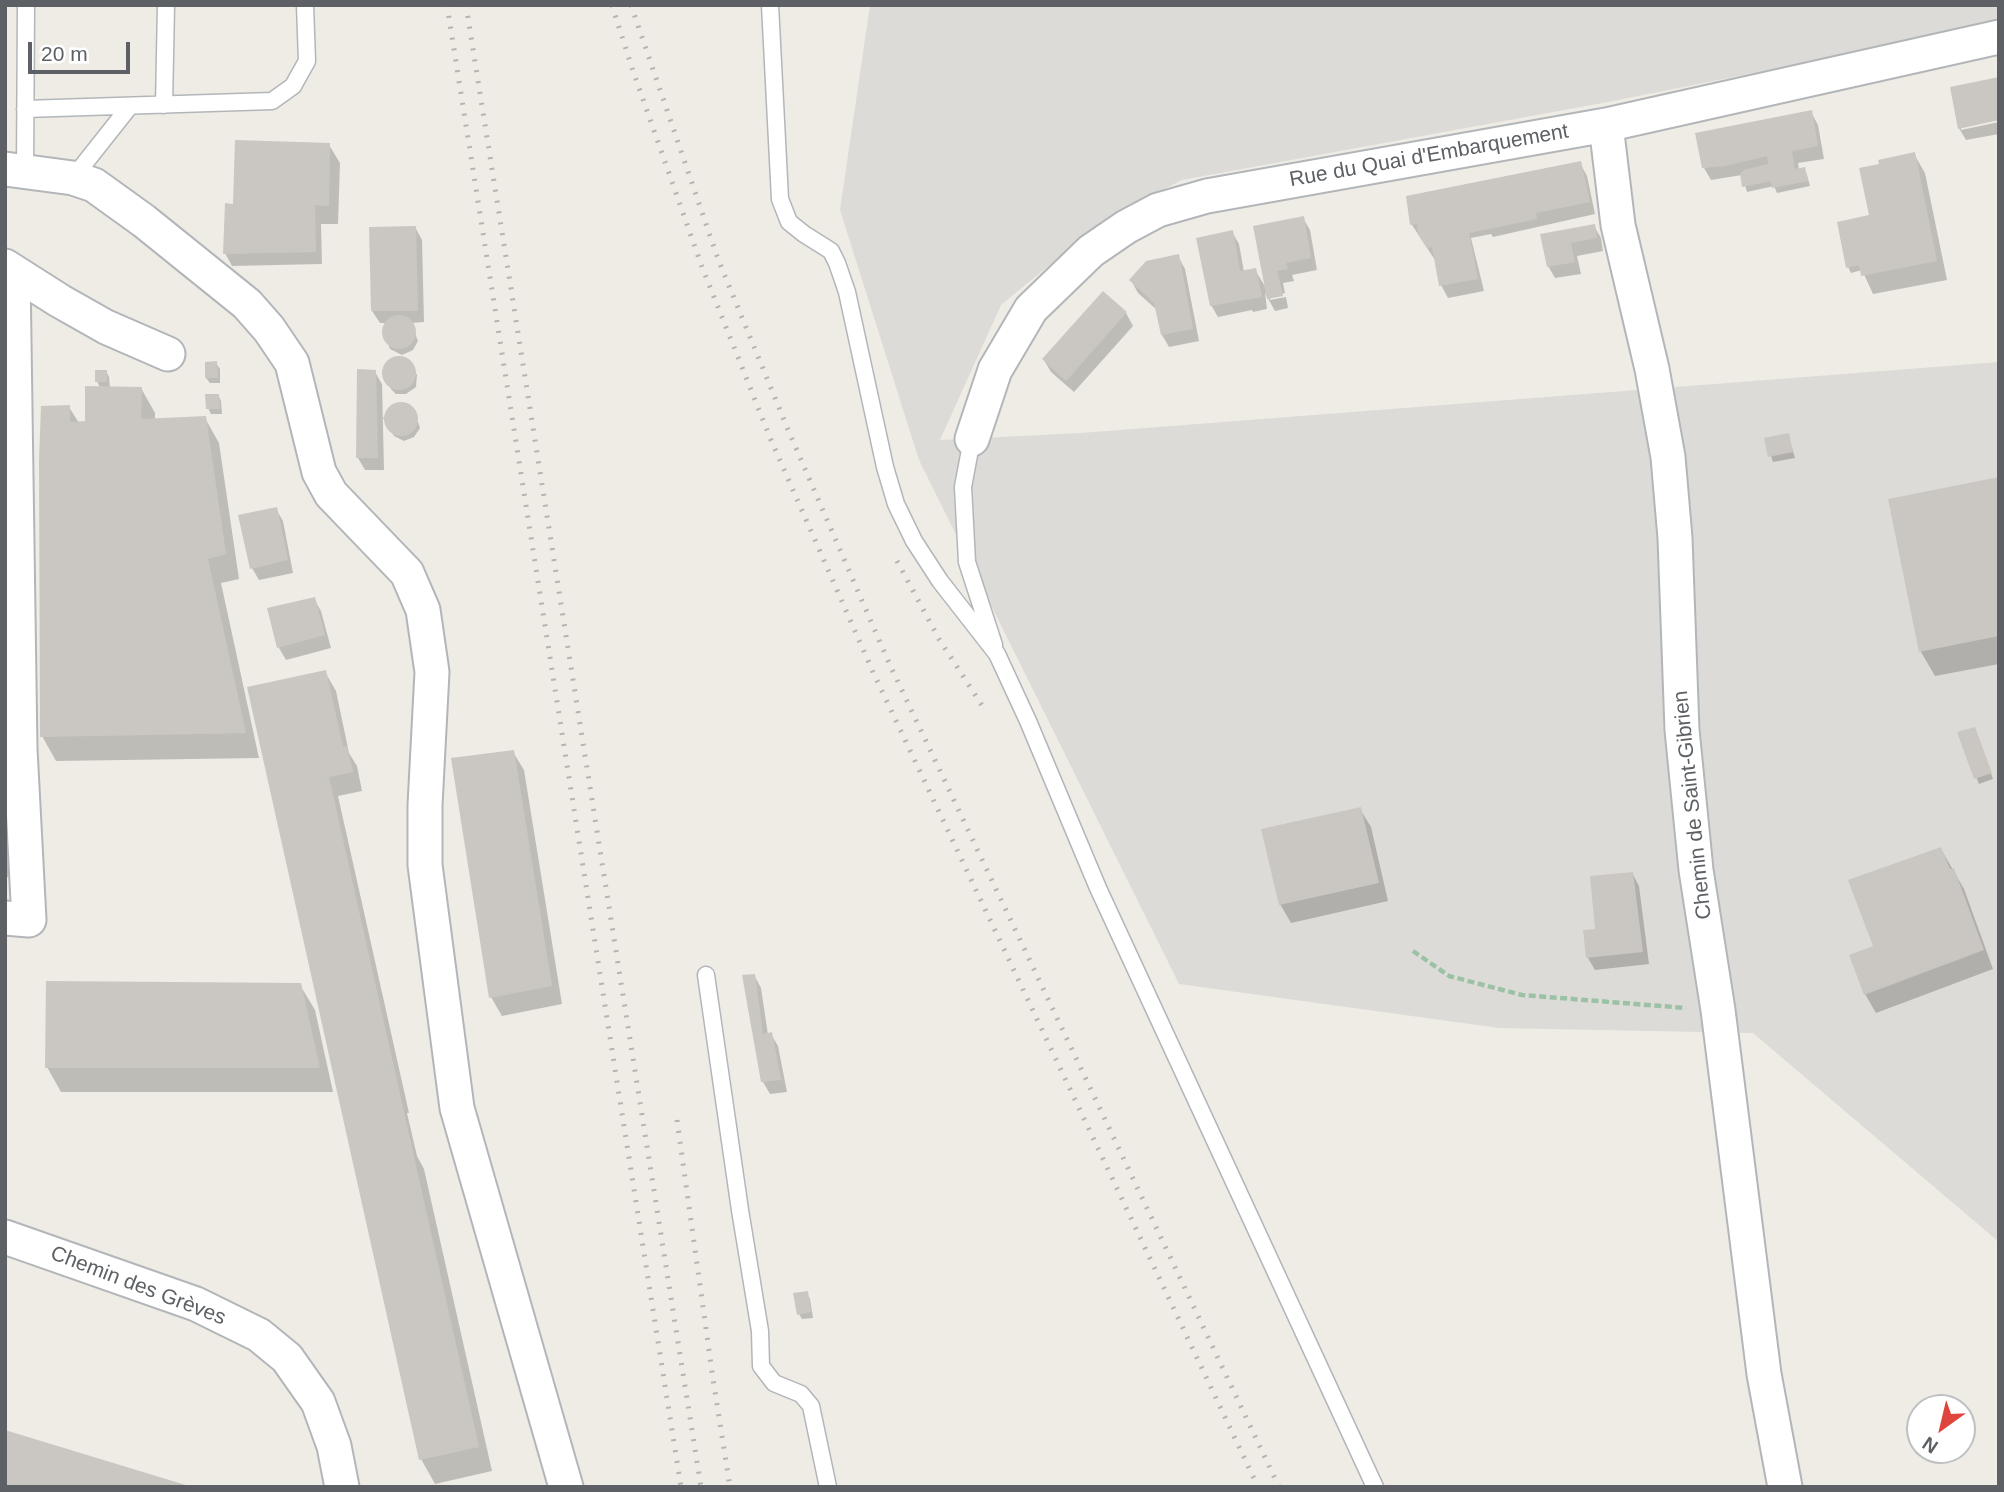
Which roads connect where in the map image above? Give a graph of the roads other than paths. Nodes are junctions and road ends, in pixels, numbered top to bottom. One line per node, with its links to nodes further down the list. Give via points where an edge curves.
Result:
1 (26, 5): 8 (lane)
2 (166, 5): 6 (lane)
3 (305, 5): 6 (lane, via 307,61 293,86 272,102)
4 (771, 5): 17 (lane, via 780,199 789,222 831,251 837,263 896,504 958,606)
5 (1999, 37): 9 (street, Rue du Quai d'Embarquement)
6 (164, 105): 7 (lane)
7 (130, 106): 8 (lane); 11 (lane)
8 (25, 108): 10 (lane)
9 (1606, 125): 14 (street, Rue du Quai d'Embarquement, via 1207,196 1158,210 1091,250 1031,309 995,370); 25 (street, Chemin de Saint-Gibrien, via 1618,225 1668,457 1682,730 1696,870 1764,1374)
10 (15, 170): 11 (street)
11 (73, 178): 22 (street, via 94,185 125,206 247,304 269,329 292,363 319,471 331,494 407,573 423,610 432,672 425,864 457,1108)
12 (9, 269): 13 (street, via 106,327); 15 (street)
13 (168, 354)
14 (972, 439): 17 (lane, via 963,487 967,562)
15 (11, 526): 16 (street)
16 (12, 604): 18 (street, via 29,920)
17 (997, 654): 24 (lane, via 1098,888)
18 (5, 918)
19 (706, 975): 23 (lane, via 760,1331 761,1366 774,1383 801,1394 811,1406)
20 (5, 1237): 21 (street, Chemin des Grèves, via 196,1304 259,1335 287,1358 318,1402)
21 (342, 1487)
22 (565, 1487)
23 (828, 1487)
24 (1375, 1487)
25 (1785, 1487)

